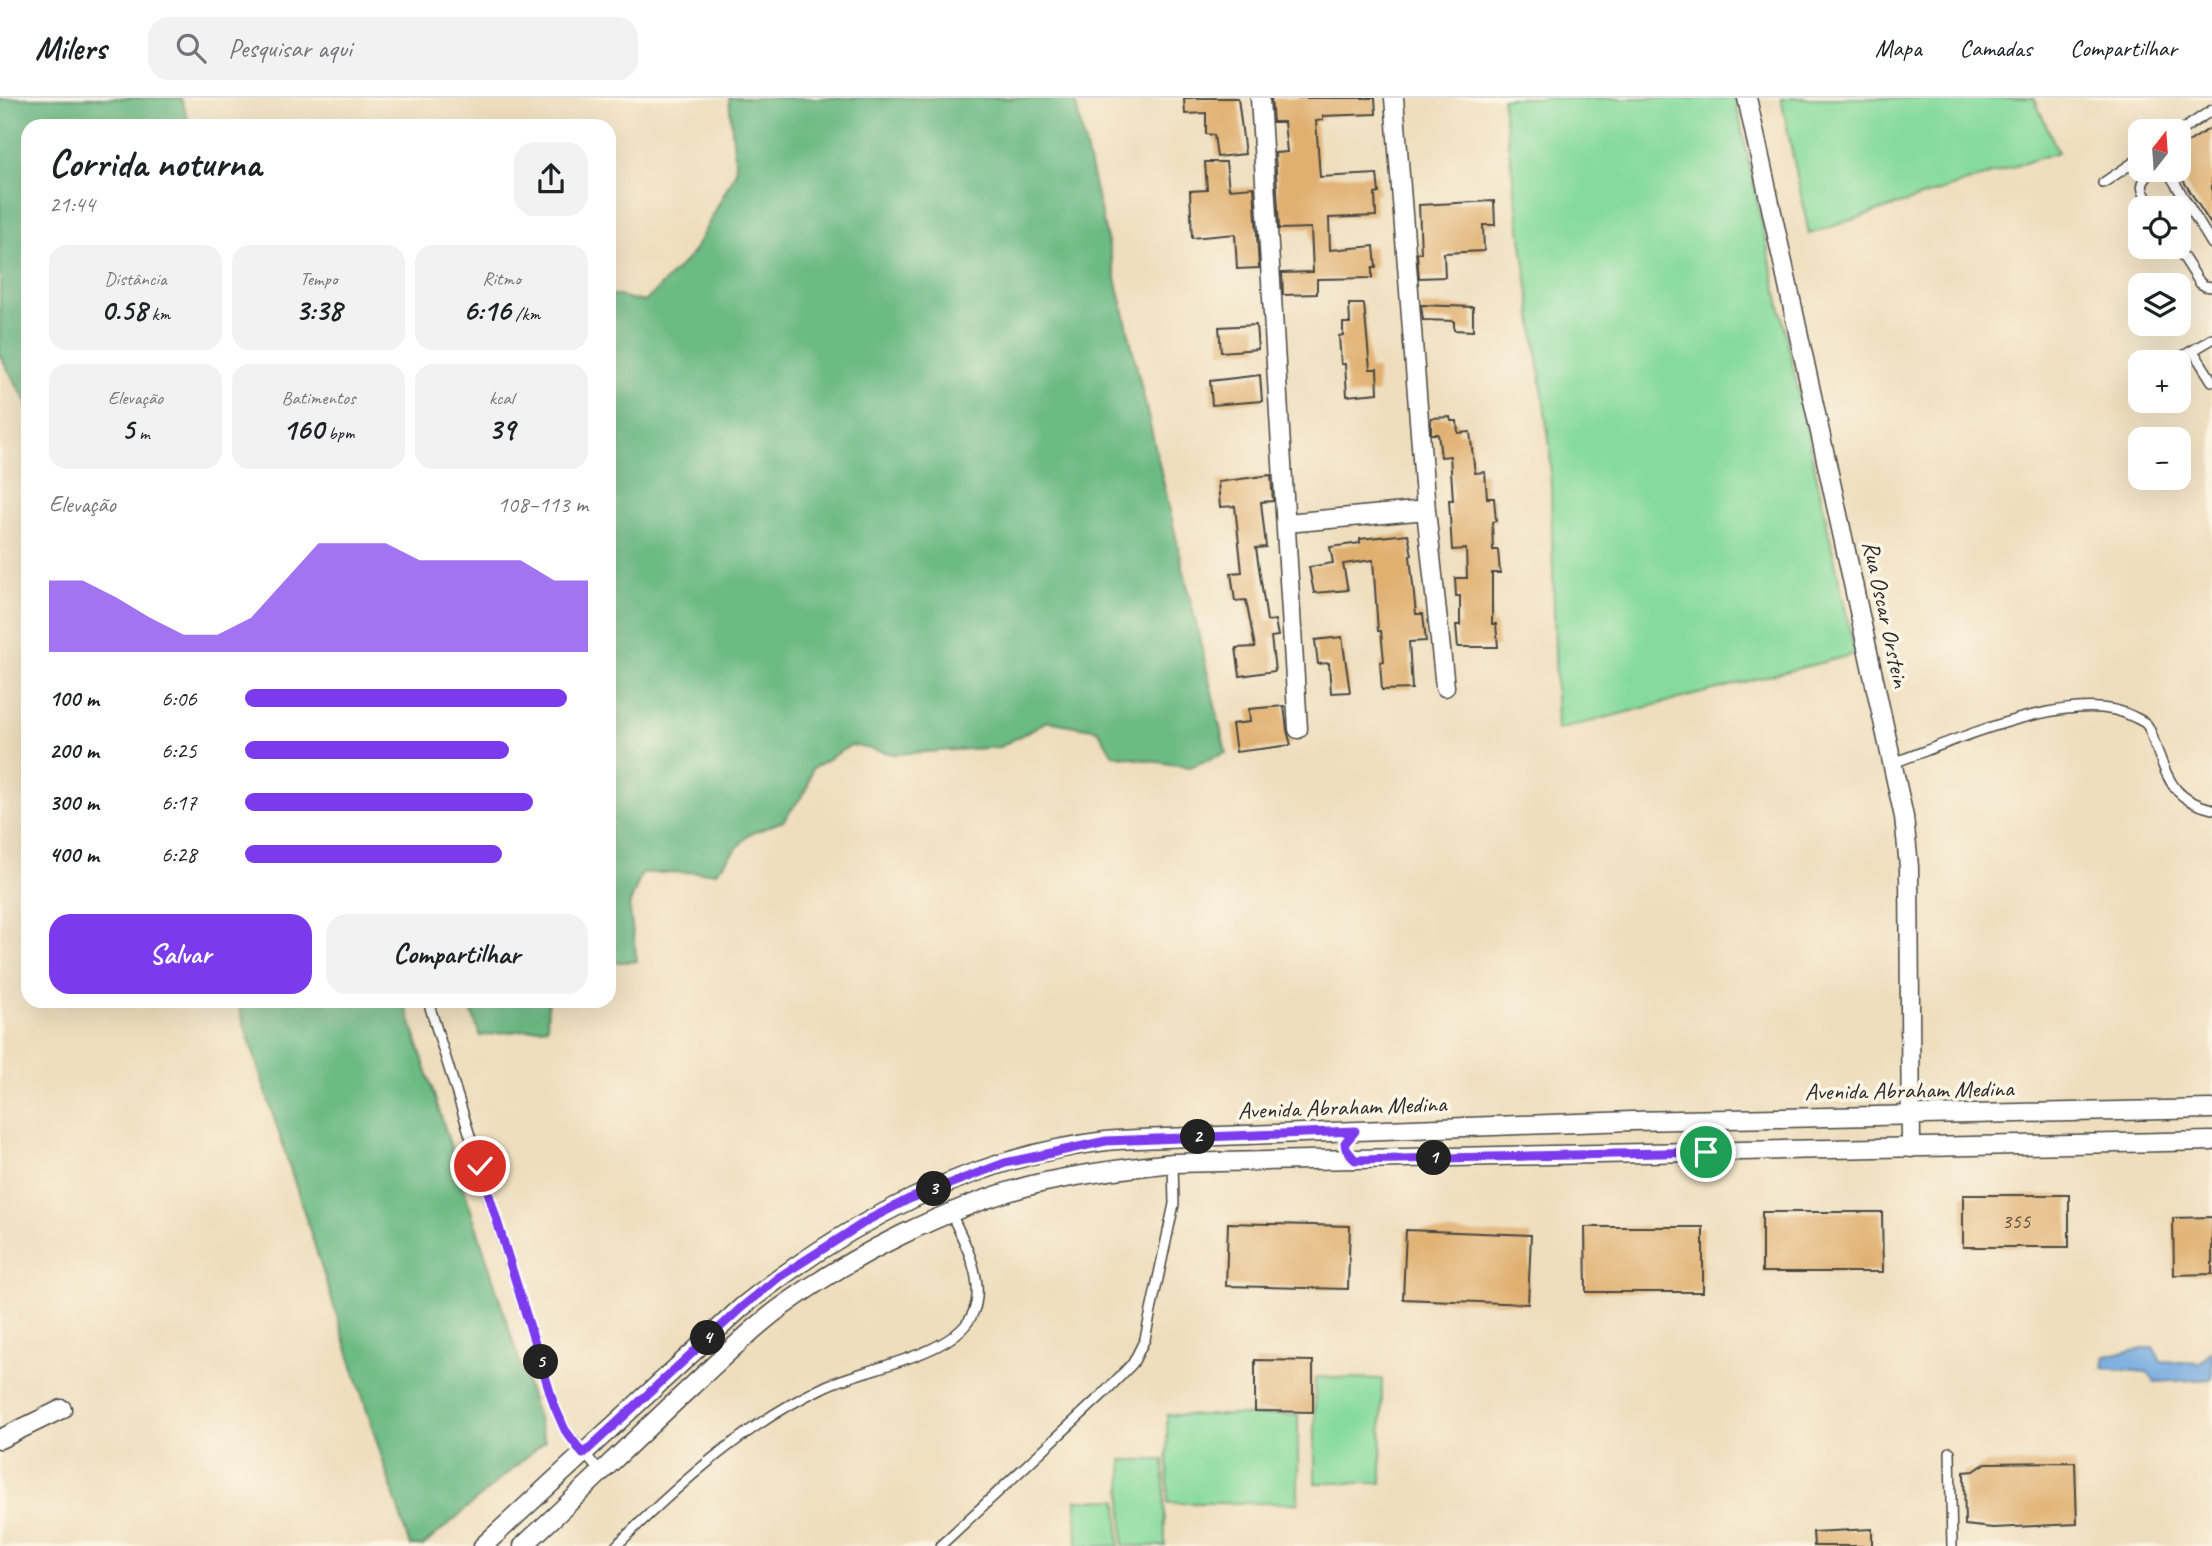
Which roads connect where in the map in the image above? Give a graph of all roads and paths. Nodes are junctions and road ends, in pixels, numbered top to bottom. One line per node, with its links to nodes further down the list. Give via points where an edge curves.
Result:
1 (1260, 98): 16 (street)
2 (1394, 98): 15 (street)
3 (1747, 98): 19 (street, Rua Oscar Orstein)
4 (2212, 110): 5 (lane)
5 (2191, 124)
6 (2128, 166): 8 (lane)
7 (2174, 182): 9 (lane)
8 (2103, 183)
9 (2212, 244)
10 (2185, 259): 11 (lane, via 2200,283)
11 (2212, 287)
12 (2212, 339): 13 (lane)
13 (2193, 351): 14 (lane)
14 (2212, 381)
15 (1426, 510): 16 (street); 17 (street)
16 (1287, 523): 18 (street)
17 (1445, 687)
18 (1298, 729)
19 (1893, 763): 20 (lane, via 2006,723 2056,710 2098,706 2125,712 2147,725 2170,784 2189,800); 23 (street, Rua Oscar Orstein, via 1909,867)
20 (2212, 809)
21 (430, 1008): 35 (lane, via 554,1405)
22 (2212, 1109): 23 (street, Avenida Abraham Medina)
23 (1910, 1115): 24 (street, Avenida Abraham Medina); 27 (street, Rua Oscar Orstein)
24 (1355, 1131): 25 (street, Avenida Abraham Medina); 29 (street, via 1345,1143)
25 (1316, 1132): 28 (street, via 1325,1149); 35 (street, Avenida Abraham Medina, via 1106,1141 1005,1163 909,1199 779,1277)
26 (2212, 1141): 27 (street)
27 (1911, 1148): 29 (street)
28 (1314, 1160): 29 (street); 30 (street)
29 (1355, 1160)
30 (1173, 1163): 31 (street, via 1032,1185); 40 (lane, via 1174,1204 1145,1339 1133,1363)
31 (950, 1212): 36 (street, via 839,1268 778,1310); 39 (lane, via 977,1284 972,1317 959,1333 918,1356 827,1386 780,1409 701,1468)
32 (62, 1409): 33 (street)
33 (0, 1439)
34 (1950, 1452): 41 (lane)
35 (583, 1454): 36 (lane); 37 (street, Avenida Abraham Medina)
36 (601, 1473): 38 (street)
37 (483, 1546)
38 (523, 1546)
39 (616, 1546)
40 (940, 1546)
41 (1952, 1546)

